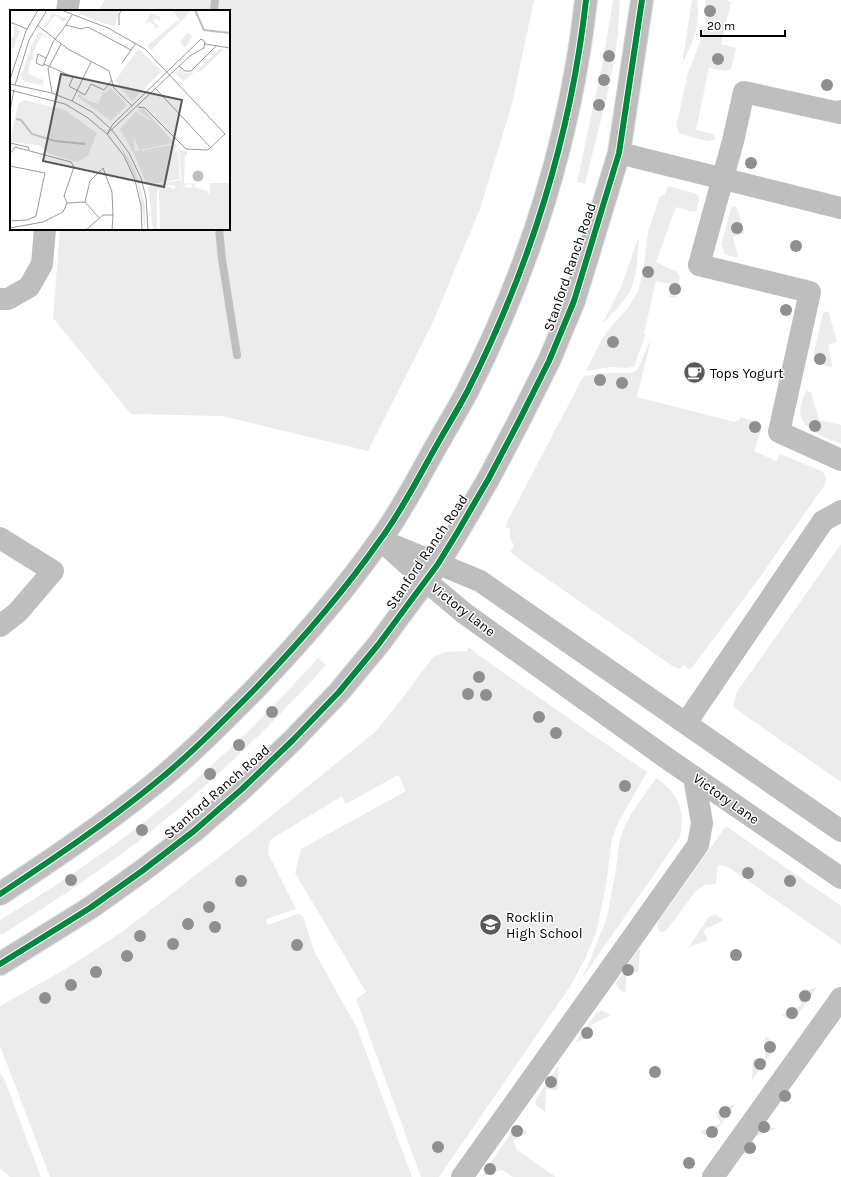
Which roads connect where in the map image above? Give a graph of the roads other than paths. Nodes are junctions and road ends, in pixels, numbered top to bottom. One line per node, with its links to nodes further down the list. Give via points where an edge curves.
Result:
1 (69, 0): 4 (main road)
2 (586, 0): 14 (main road, via 582,35 556,158 539,219 517,278 466,393 405,503)
3 (642, 0): 6 (main road, Stanford Ranch Road)
4 (67, 10)
5 (841, 111): 7 (main road, via 840,114 744,92)
6 (619, 153): 7 (main road); 15 (main road, Stanford Ranch Road, via 574,301 549,362 489,478)
7 (722, 178): 8 (main road); 11 (main road, via 699,265 810,292 779,432)
8 (841, 208)
9 (45, 230): 10 (main road, via 42,264 29,287 8,299)
10 (0, 299)
11 (841, 460)
12 (841, 511): 18 (main road, via 823,521)
13 (0, 538): 17 (main road, via 53,572 18,612)
14 (381, 540): 15 (main road, Victory Lane); 16 (main road, Victory Lane); 22 (main road, via 330,606 288,654 200,743 154,784 103,823)
15 (438, 564): 16 (main road, Stanford Ranch Road); 18 (main road, Victory Lane, via 480,581)
16 (426, 582): 19 (main road, Victory Lane, via 464,613); 23 (main road, Stanford Ranch Road, via 339,692 242,789 194,831 142,871 90,908)
17 (0, 626)
18 (686, 723): 20 (main road, Victory Lane)
19 (694, 777): 21 (main road, Victory Lane); 25 (main road, via 702,823 698,845)
20 (841, 831)
21 (841, 878)
22 (0, 894)
23 (0, 964)
24 (841, 998): 26 (main road)
25 (462, 1177)
26 (713, 1177)

